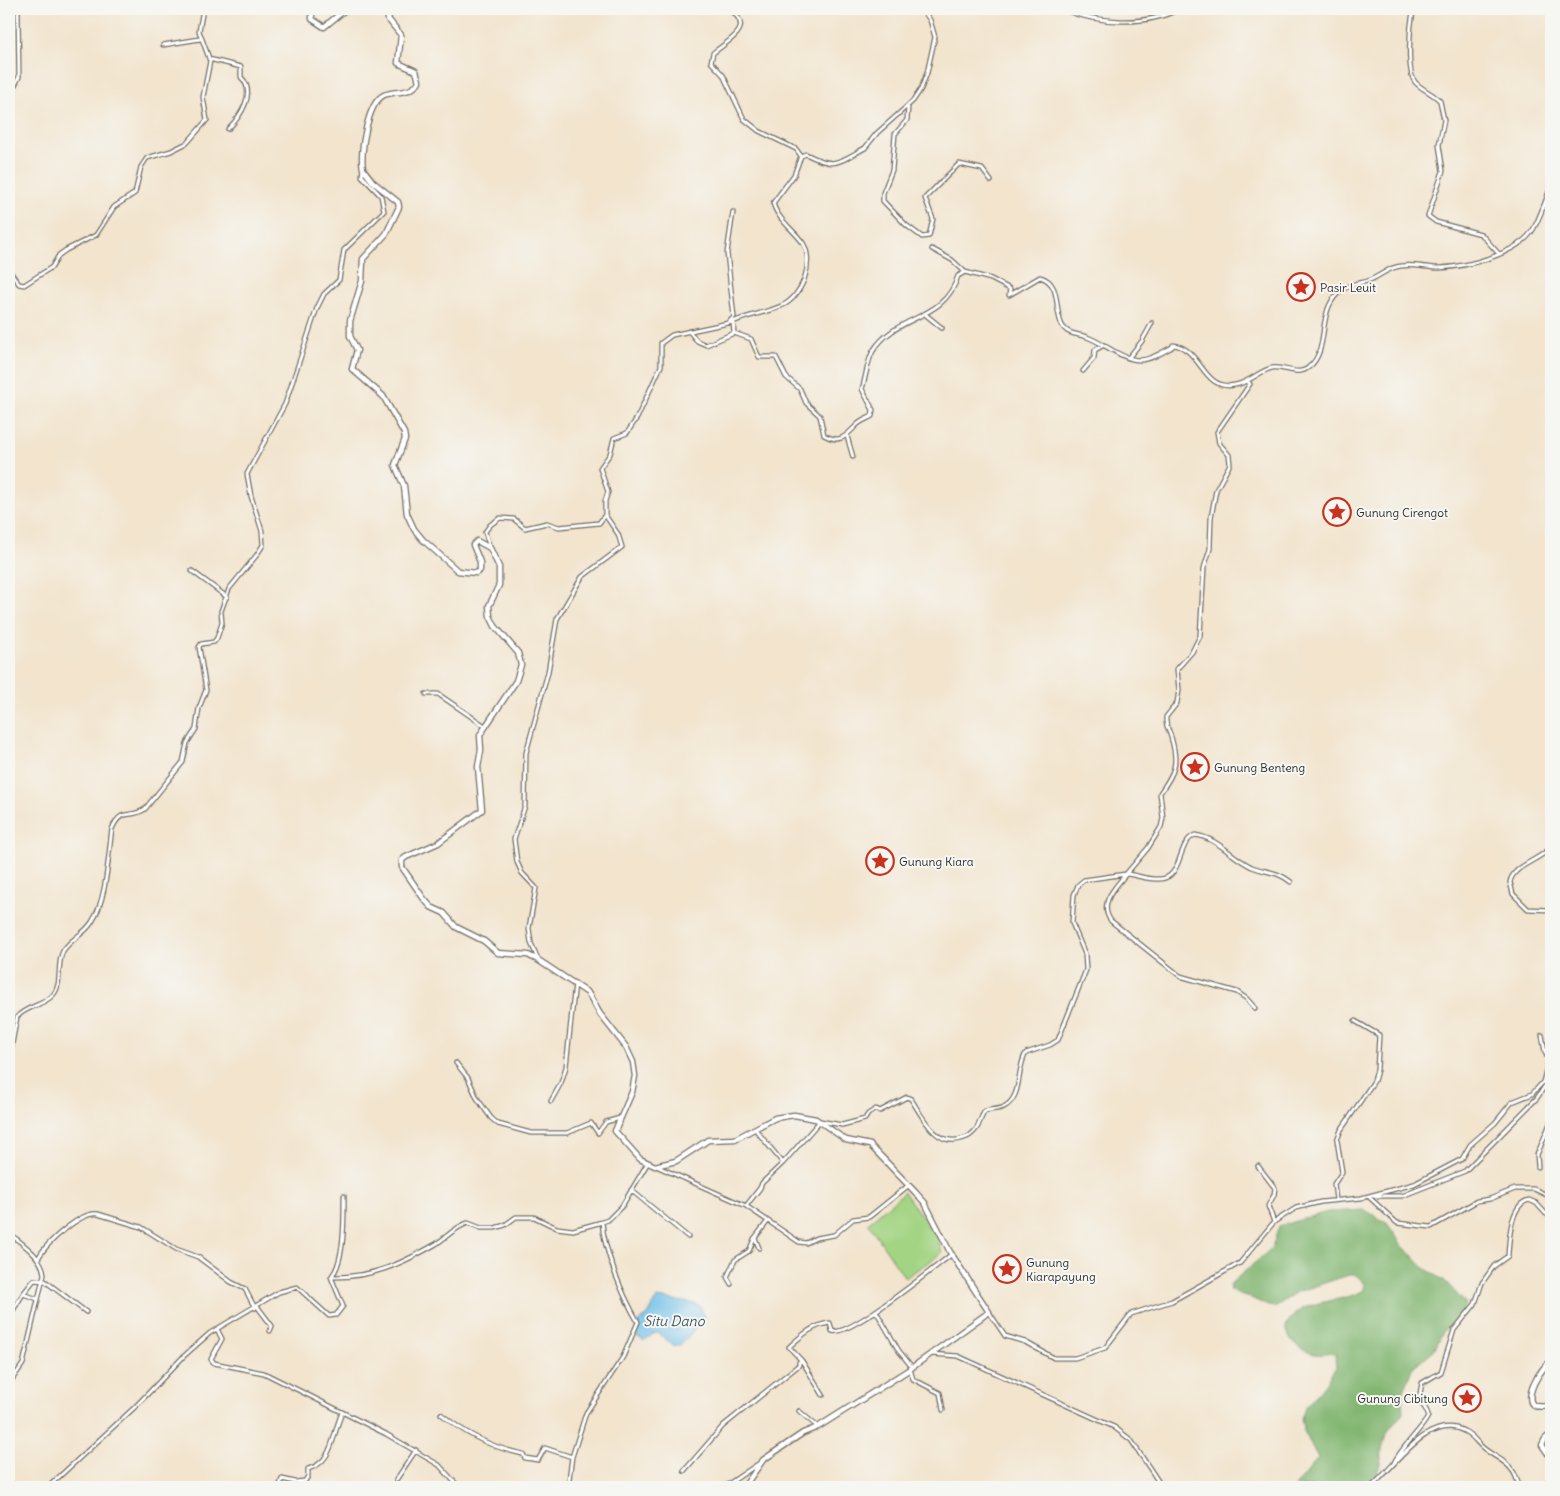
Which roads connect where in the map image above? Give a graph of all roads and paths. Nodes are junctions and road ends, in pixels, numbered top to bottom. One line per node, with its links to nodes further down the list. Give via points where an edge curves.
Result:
1 (18, 9): 14 (street, via 19,77)
2 (203, 9): 11 (street)
3 (312, 9): 4 (street, via 311,17 320,26 328,25)
4 (346, 9)
5 (390, 9): 18 (street, via 388,19 401,35 398,64 416,72 419,82 406,92 383,96 375,104 368,118)
6 (729, 9): 17 (street, via 737,17 739,32 732,41 713,53 711,62 723,75 744,120 796,149)
7 (922, 9): 15 (street, via 934,28 934,46 921,89)
8 (1062, 9): 9 (street, via 1094,19 1127,20 1150,18)
9 (1179, 9)
10 (1414, 9): 23 (street, via 1410,74 1419,86 1440,101 1444,120 1439,145 1443,174 1428,216 1436,222 1481,234)
11 (200, 39): 12 (street); 13 (street)
12 (163, 45)
13 (209, 59): 16 (street, via 241,67 243,71 241,78 247,92 244,108); 24 (street, via 203,97 207,118 189,141 171,151 146,158 135,194 114,207 98,233 66,250 52,267 22,285)
14 (9, 89)
15 (908, 106): 17 (street, via 856,153 830,164 805,154); 19 (street, via 907,120 895,134 892,170 883,197 886,206 906,225 922,237 929,236 934,219 924,199 959,164 982,169)
16 (228, 130)
17 (801, 156): 27 (street, via 794,175 773,203 779,216 804,246 808,264 805,278 781,306)
18 (363, 169): 40 (street, via 373,182 398,202 399,207 388,231 367,252 362,262 362,280 350,321 350,336 357,350 352,369 383,396 404,433 405,439 395,465 404,486 407,514 418,534 458,571 476,573 480,570 475,542); 42 (street, via 362,176 381,196 384,211 344,250 340,279 319,302 284,406 248,472 262,544 229,589)
19 (991, 181)
20 (1551, 186): 23 (street, via 1534,229 1519,243)
21 (733, 212): 29 (street, via 727,253 734,317)
22 (932, 249): 25 (street)
23 (1499, 254): 36 (street, via 1444,268 1399,266 1349,286 1329,305 1311,366 1299,371 1272,368)
24 (9, 270)
25 (965, 272): 26 (street, via 957,277 953,291); 33 (street, via 1010,289 1009,295 1036,278 1044,278 1056,294 1060,321 1065,329)
26 (926, 314): 30 (street); 37 (street, via 889,333 873,351 862,388 873,410 872,416 859,423)
27 (733, 322): 29 (street); 32 (street)
28 (1152, 323): 34 (street)
29 (720, 325): 31 (street)
30 (942, 328)
31 (689, 331): 32 (street, via 697,341 706,345); 39 (street, via 672,335 661,343 661,366 644,404 627,433 614,438 610,454 600,468 608,492)
32 (734, 333): 37 (street, via 751,339 760,357 776,357 786,377 800,389 808,405 820,416 825,436)
33 (1105, 345): 34 (street); 35 (street, via 1095,350 1094,358)
34 (1129, 357): 36 (street, via 1143,360 1176,345 1192,352 1203,372 1215,381 1232,386)
35 (1084, 371)
36 (1247, 381): 46 (street, via 1250,384 1218,432 1219,443 1229,455 1230,464 1216,490 1211,518 1200,636 1192,652 1177,669 1177,703 1166,718 1175,767 1159,797 1162,825)
37 (847, 436): 38 (street)
38 (853, 457)
39 (605, 515): 40 (street, via 599,523 558,527 547,523 525,528 511,518 500,518 486,532); 49 (street, via 618,534 622,547 586,573 559,613 548,672 525,758 526,804 514,840 522,873 536,888 529,928)
40 (490, 548): 44 (street, via 500,574 489,606 490,616 518,653 521,665 516,681)
41 (192, 571): 42 (street)
42 (227, 597): 55 (street, via 221,611 218,638 198,648 206,692 199,708 196,729 187,743 184,761 145,809 124,814 116,820 97,913 86,930 63,952 57,987 52,996 18,1017)
43 (426, 694): 44 (street, via 438,694)
44 (485, 726): 49 (street, via 480,735 478,764 482,811 438,843 406,857 402,860 402,867 431,907 444,913 456,927 484,941 498,953 528,955)
45 (1551, 847): 48 (street, via 1514,874 1510,882 1513,894 1528,909)
46 (1126, 874): 47 (street, via 1166,878 1175,869 1189,839 1197,835 1215,841 1240,861 1280,874); 51 (street, via 1107,900 1106,911 1111,921 1180,976 1234,991); 62 (street, via 1084,880 1078,884 1072,923 1086,966 1061,1035 1050,1046 1026,1053 1012,1099 1004,1107 985,1110 969,1136 954,1142 943,1140 908,1098 880,1111 876,1109 866,1119 842,1125)
47 (1291, 882)
48 (1551, 910)
49 (538, 960): 50 (street)
50 (575, 983): 60 (street, via 566,1067); 61 (street, via 588,992 633,1062 635,1080)
51 (1255, 1008)
52 (1355, 1021): 75 (street, via 1379,1035 1377,1070 1371,1086 1337,1140 1342,1172 1334,1184)
53 (1542, 1035): 56 (street)
54 (1551, 1051): 56 (street)
55 (9, 1060)
56 (1548, 1062): 58 (street); 73 (street, via 1543,1082 1532,1094 1512,1102 1470,1145 1462,1159 1414,1184)
57 (456, 1063): 61 (street, via 468,1078 477,1098 498,1124 529,1133 567,1133 591,1124 598,1133 606,1122)
58 (1551, 1066)
59 (1551, 1077): 73 (street, via 1536,1098 1464,1171 1402,1196)
60 (551, 1100)
61 (621, 1117): 66 (street, via 615,1128 618,1137)
62 (820, 1121): 64 (street, via 794,1115 776,1118); 65 (street); 70 (street, via 846,1140 870,1146)
63 (1551, 1121): 69 (street, via 1537,1155)
64 (755, 1128): 65 (street); 67 (street, via 734,1138 706,1140 676,1161)
65 (783, 1163): 76 (street, via 762,1182)
66 (647, 1164): 67 (street); 71 (street)
67 (655, 1166): 76 (street)
68 (1258, 1166): 80 (street, via 1275,1188 1268,1206)
69 (1538, 1168)
70 (909, 1185): 78 (street, via 869,1217 853,1220 834,1236 799,1242); 85 (street, via 925,1203)
71 (631, 1190): 79 (street, via 614,1214); 82 (street)
72 (344, 1196): 87 (street, via 343,1230 337,1266)
73 (1370, 1196): 74 (street, via 1397,1223 1431,1227 1477,1201 1490,1200 1515,1189 1534,1189); 75 (street)
74 (1551, 1197)
75 (1336, 1200): 80 (street, via 1300,1206)
76 (746, 1206): 78 (street)
77 (1551, 1214): 116 (street, via 1546,1214 1529,1200 1518,1210 1510,1231 1508,1256 1494,1266 1482,1283 1475,1304 1454,1330 1440,1372 1422,1384 1419,1399 1428,1412 1427,1420)
78 (768, 1221): 83 (street)
79 (602, 1222): 87 (street, via 573,1230 557,1228 534,1217 516,1217 495,1228 481,1228 468,1222 382,1271 364,1276); 113 (street, via 621,1290 638,1322 623,1357 586,1413)
80 (1274, 1222): 95 (street, via 1240,1263 1172,1301 1131,1314 1110,1344 1089,1354 1064,1360 1054,1358 1023,1341 1005,1336)
81 (9, 1233): 86 (street)
82 (688, 1237)
83 (755, 1237): 84 (street); 89 (street, via 748,1251 732,1266 727,1277)
84 (759, 1248)
85 (952, 1254): 93 (street); 95 (street)
86 (38, 1259): 88 (street, via 44,1268); 92 (street, via 52,1241 82,1216 98,1214 141,1227 176,1249 198,1257 245,1290)
87 (331, 1277): 92 (street, via 344,1306 336,1315 329,1316 302,1290 294,1287 279,1292)
88 (43, 1282): 90 (street, via 34,1280); 91 (street); 94 (street)
89 (731, 1284)
90 (23, 1294): 91 (street); 96 (street)
91 (38, 1299): 103 (street, via 23,1364)
92 (256, 1307): 97 (street); 98 (street, via 272,1326)
93 (876, 1311): 100 (street, via 838,1333 832,1331 830,1323 823,1323 807,1332 789,1347); 102 (street)
94 (86, 1312)
95 (989, 1312): 99 (street)
96 (9, 1317)
97 (217, 1329): 108 (street, via 222,1339 212,1354 214,1363 264,1373); 119 (street, via 194,1346 136,1407)
98 (270, 1331)
99 (930, 1354): 102 (street); 125 (street, via 958,1356 1114,1427 1132,1440)
100 (802, 1361): 104 (street); 117 (street, via 723,1426)
101 (1551, 1362): 105 (street, via 1542,1368 1529,1396 1535,1406)
102 (911, 1368): 106 (street, via 913,1379 940,1394); 110 (street)
103 (9, 1384)
104 (823, 1395)
105 (1551, 1406)
106 (943, 1410)
107 (799, 1411): 110 (street)
108 (342, 1413): 112 (street); 120 (street, via 325,1459 308,1469 305,1481 282,1479)
109 (441, 1414): 113 (street, via 454,1425 494,1446 523,1454 525,1458 538,1460 545,1448)
110 (818, 1427): 115 (street, via 803,1433)
111 (1551, 1434): 114 (street, via 1542,1445)
112 (416, 1450): 118 (street); 121 (street, via 439,1465)
113 (572, 1457): 122 (street)
114 (1551, 1458)
115 (763, 1460): 123 (street); 124 (street)
116 (1394, 1462): 126 (street, via 1386,1475); 127 (street, via 1414,1443 1434,1431 1460,1429 1509,1466)
117 (684, 1471)
118 (396, 1480)
119 (48, 1487)
120 (279, 1487)
121 (459, 1487)
122 (568, 1487)
123 (724, 1487)
124 (744, 1487)
125 (1162, 1487)
126 (1371, 1487)
127 (1520, 1487)

